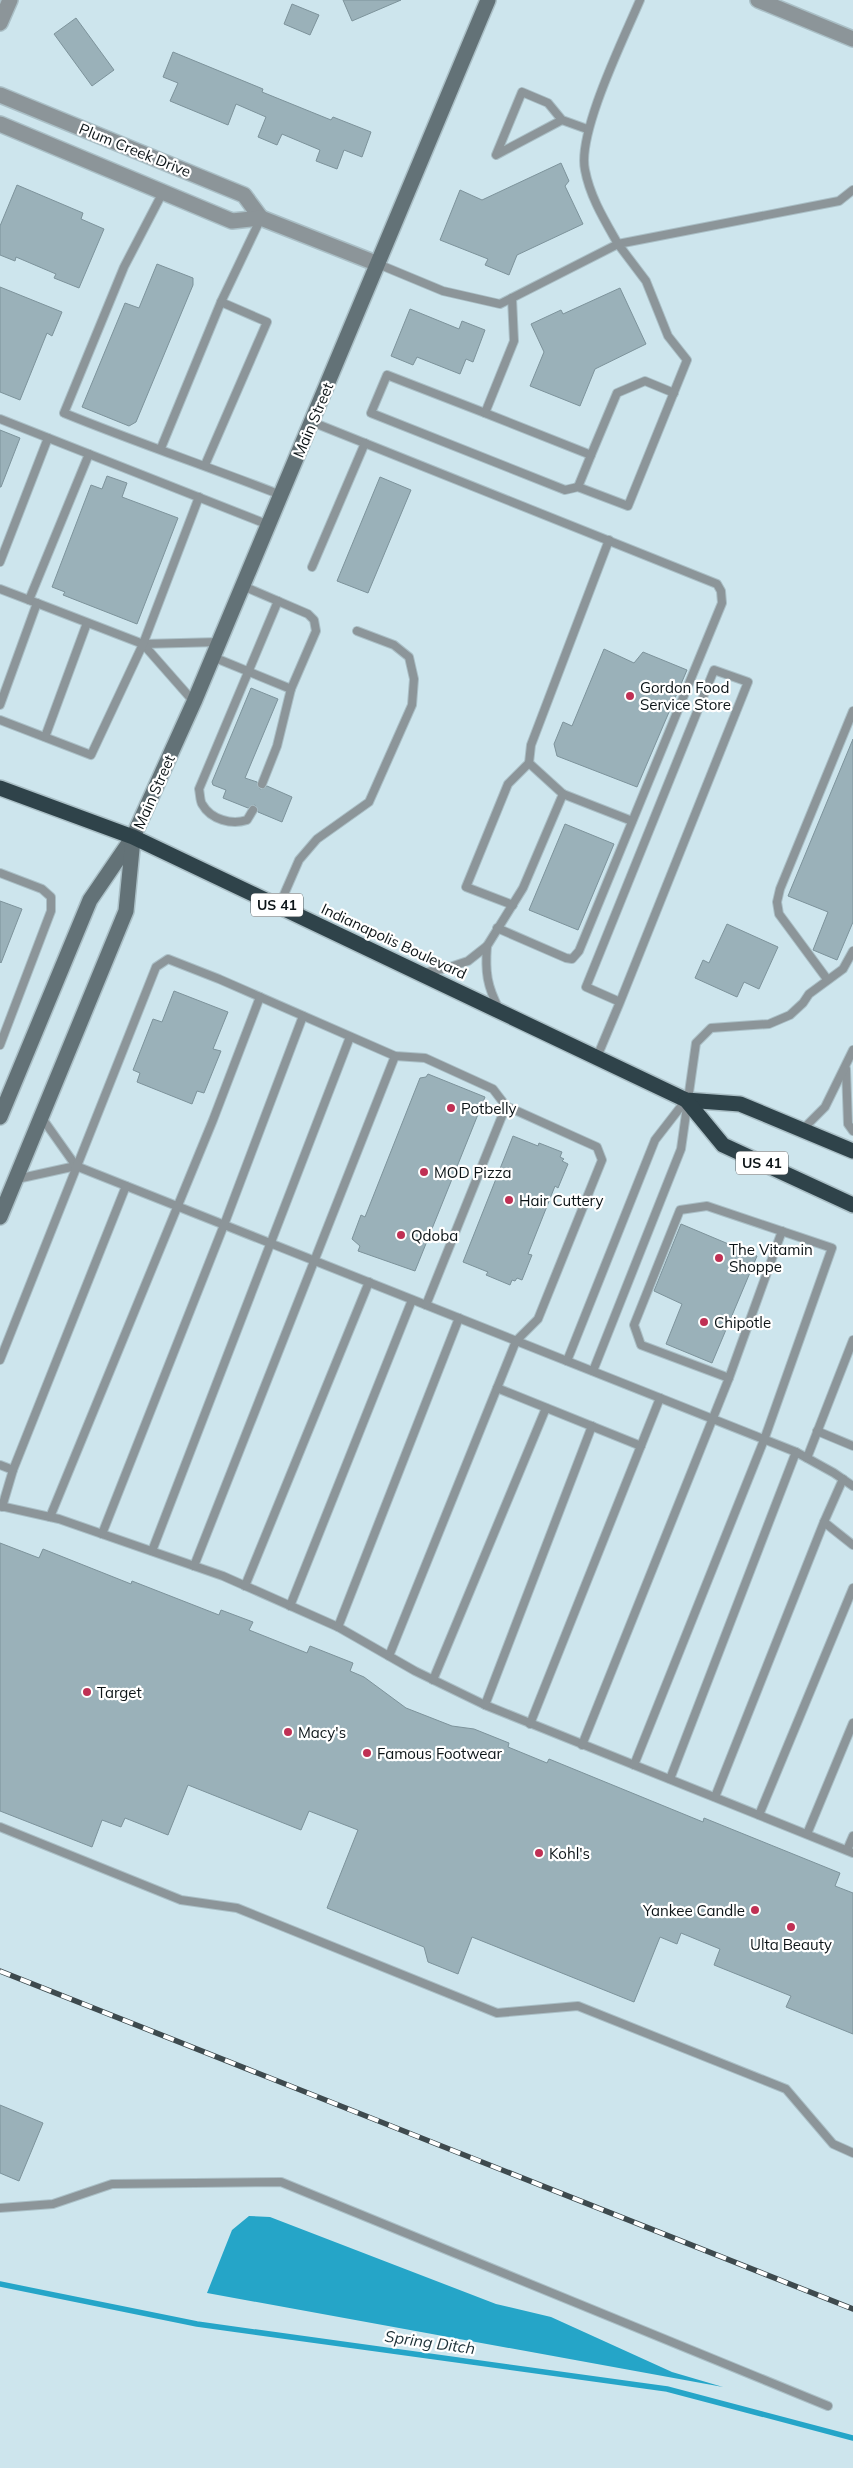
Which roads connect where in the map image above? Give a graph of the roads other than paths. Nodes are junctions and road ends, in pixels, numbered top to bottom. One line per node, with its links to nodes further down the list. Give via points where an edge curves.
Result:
1 (10, 0): 5 (street)
2 (488, 0): 15 (street, Main Street)
3 (640, 0): 10 (lane)
4 (758, 0): 6 (street)
5 (0, 23)
6 (853, 39)
7 (0, 95): 13 (street, Plum Creek Drive, via 244,195)
8 (562, 120): 8 (lane, via 548,103 522,92 496,155); 10 (lane)
9 (0, 124): 12 (street, Plum Creek Drive)
10 (587, 130): 14 (lane, via 584,169 598,208)
11 (853, 190): 14 (lane, via 839,201)
12 (163, 192): 13 (street, Plum Creek Drive, via 232,221); 24 (lane, via 124,267 64,413)
13 (261, 218): 15 (street, Plum Creek Drive); 17 (lane)
14 (618, 244): 16 (lane); 18 (lane, via 646,281 668,336 687,360)
15 (378, 264): 16 (lane, via 443,291 500,304); 21 (street, Main Street)
16 (512, 298): 19 (lane, via 514,341)
17 (222, 302): 24 (lane); 27 (lane, via 267,322)
18 (674, 393): 26 (lane, via 645,381 617,393); 28 (lane, via 628,506)
19 (485, 413): 26 (lane); 28 (lane, via 387,375 371,413 565,490)
20 (0, 419): 22 (lane)
21 (312, 422): 23 (lane); 29 (street, Main Street)
22 (48, 438): 25 (lane); 33 (lane)
23 (364, 443): 32 (lane); 34 (lane)
24 (161, 448): 27 (lane)
25 (89, 454): 30 (lane); 37 (lane)
26 (591, 455): 28 (lane)
27 (205, 465): 29 (lane)
28 (578, 487)
29 (281, 494): 31 (street, Main Street)
30 (199, 497): 31 (lane); 43 (lane)
31 (269, 524): 35 (street, Main Street)
32 (609, 540): 52 (lane, via 531,746); 57 (lane, via 717,584 722,603)
33 (0, 562)
34 (312, 567)
35 (243, 586): 38 (lane); 42 (street, Main Street)
36 (1, 591): 37 (lane)
37 (30, 600): 39 (lane)
38 (278, 601): 45 (lane); 46 (lane, via 308,614 314,620 316,631)
39 (38, 604): 40 (lane); 48 (lane)
40 (88, 623): 43 (lane); 51 (lane)
41 (357, 631): 61 (lane, via 394,646 409,657 414,679 412,705 369,802 317,839 299,860)
42 (219, 642): 43 (lane); 44 (street, Main Street)
43 (143, 644): 47 (lane); 51 (lane, via 91,755)
44 (213, 657): 45 (lane); 47 (street, Main Street)
45 (249, 672): 46 (lane); 56 (lane, via 199,789 202,804 219,819 237,824 247,820)
46 (291, 689): 53 (lane, via 277,746)
47 (194, 702): 58 (street, Main Street)
48 (0, 705)
49 (853, 711): 66 (lane, via 777,902 779,914)
50 (0, 720): 51 (lane)
51 (45, 737)
52 (529, 763): 55 (lane); 60 (lane, via 508,784 466,887)
53 (262, 784)
54 (0, 788): 58 (highway, Indianapolis Boulevard / US 41)
55 (563, 794): 57 (lane); 60 (lane)
56 (252, 810)
57 (632, 821): 62 (lane, via 579,951 572,959)
58 (133, 837): 61 (highway, Indianapolis Boulevard / US 41); 79 (street, Main Street, via 90,900); 80 (street, Main Street, via 126,911)
59 (0, 873): 72 (lane, via 42,889 51,897 51,911)
60 (513, 905): 62 (lane)
61 (279, 906): 65 (highway, Indianapolis Boulevard / US 41)
62 (497, 928): 63 (lane)
63 (487, 946): 65 (lane, via 468,961); 69 (lane, via 485,971)
64 (853, 951): 66 (lane, via 843,968)
65 (421, 974): 69 (highway, Indianapolis Boulevard / US 41)
66 (827, 979): 77 (lane, via 790,1014 769,1024 711,1028 696,1043)
67 (260, 997): 70 (lane); 84 (lane, via 168,959 156,967); 88 (lane)
68 (620, 1002): 68 (lane, via 586,987 714,670 748,682); 75 (lane)
69 (499, 1011): 75 (highway, Indianapolis Boulevard / US 41)
70 (303, 1016): 71 (lane); 90 (lane)
71 (350, 1037): 74 (lane); 92 (lane)
72 (0, 1046)
73 (853, 1050): 76 (lane)
74 (395, 1056): 78 (lane, via 425,1058 494,1089); 93 (lane)
75 (597, 1057): 77 (highway, Indianapolis Boulevard / US 41)
76 (849, 1069): 81 (lane, via 825,1107); 82 (lane, via 848,1124)
77 (686, 1100): 81 (highway, Indianapolis Boulevard / US 41, via 740,1104); 87 (highway, Indianapolis Boulevard / US 41, via 722,1145); 101 (lane, via 655,1140); 102 (lane, via 681,1149)
78 (506, 1106): 96 (lane); 99 (lane, via 598,1147 602,1160 538,1319)
79 (2, 1108)
80 (42, 1118): 84 (lane); 85 (street, Main Street)
81 (803, 1130): 83 (highway, Indianapolis Boulevard / US 41)
82 (853, 1131)
83 (853, 1151)
84 (76, 1166): 85 (lane); 86 (lane); 100 (lane)
85 (17, 1179): 89 (street, Main Street)
86 (126, 1186): 88 (lane); 116 (lane)
87 (853, 1205)
88 (176, 1206): 90 (lane); 120 (lane)
89 (0, 1217)
90 (224, 1225): 92 (lane); 122 (lane)
91 (782, 1231): 103 (lane); 103 (lane, via 707,1206 680,1210 634,1324 641,1345); 110 (lane, via 832,1248)
92 (270, 1243): 93 (lane); 124 (lane)
93 (314, 1261): 94 (lane); 125 (lane)
94 (369, 1282): 95 (lane); 126 (lane)
95 (412, 1300): 96 (lane); 128 (lane)
96 (426, 1305): 97 (lane)
97 (460, 1318): 99 (lane); 129 (lane)
98 (853, 1340): 109 (lane)
99 (516, 1341): 101 (lane); 104 (lane)
100 (0, 1360)
101 (567, 1361): 102 (lane)
102 (593, 1371): 105 (lane)
103 (729, 1378): 107 (lane)
104 (497, 1388): 106 (lane); 130 (lane)
105 (660, 1398): 107 (lane); 111 (lane)
106 (546, 1408): 108 (lane); 131 (lane)
107 (713, 1419): 110 (lane); 135 (lane)
108 (592, 1426): 111 (lane); 132 (lane)
109 (817, 1431): 112 (lane); 114 (lane)
110 (764, 1440): 113 (lane); 136 (lane)
111 (641, 1446): 134 (lane)
112 (853, 1446)
113 (796, 1452): 114 (lane); 137 (lane)
114 (807, 1458): 117 (lane)
115 (0, 1465): 116 (lane)
116 (13, 1470): 119 (lane)
117 (843, 1479): 118 (lane); 121 (lane)
118 (853, 1486)
119 (1, 1507): 120 (lane)
120 (50, 1516): 122 (lane)
121 (824, 1522): 123 (lane); 138 (lane)
122 (102, 1534): 124 (lane)
123 (853, 1545)
124 (152, 1551): 125 (lane)
125 (194, 1566): 126 (lane)
126 (245, 1586): 128 (lane)
127 (853, 1588): 139 (lane)
128 (290, 1606): 129 (lane)
129 (338, 1627): 130 (lane)
130 (389, 1656): 131 (lane)
131 (433, 1680): 132 (lane)
132 (485, 1706): 134 (lane)
133 (853, 1723): 141 (lane)
134 (530, 1724): 135 (lane)
135 (582, 1744): 136 (lane)
136 (634, 1765): 137 (lane)
137 (670, 1779): 138 (lane)
138 (715, 1797): 139 (lane)
139 (759, 1815): 141 (lane)
140 (0, 1827): 144 (lane, via 181,1900 237,1908 497,2013 578,2006 786,2089 833,2144)
141 (807, 1834): 143 (lane)
142 (853, 1836): 143 (lane)
143 (850, 1851)
144 (853, 2153)
145 (0, 2208): 146 (lane, via 53,2204 112,2184 282,2182)
146 (828, 2406)

